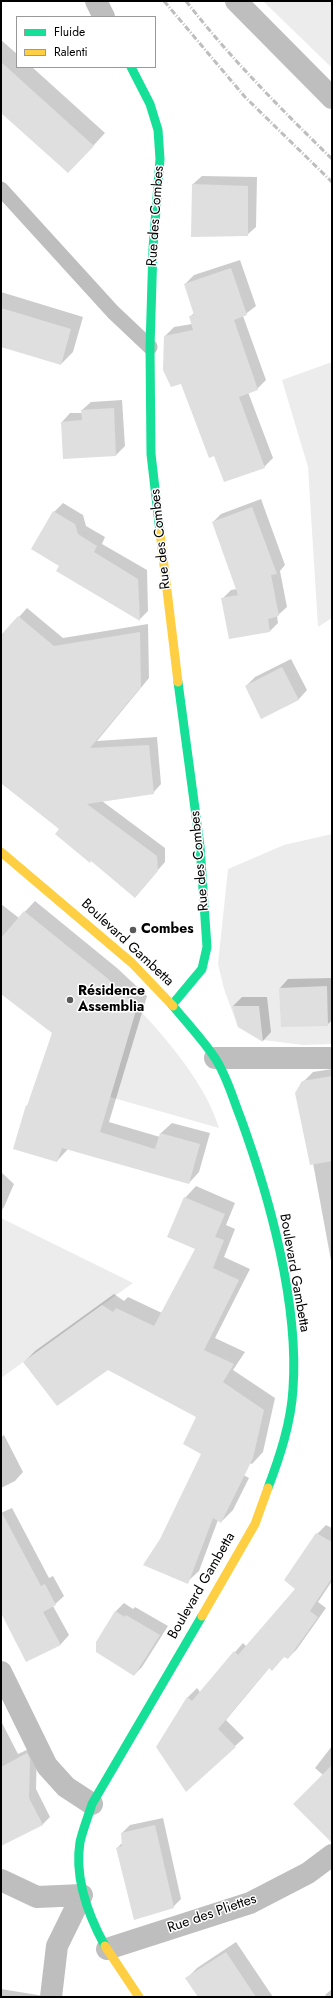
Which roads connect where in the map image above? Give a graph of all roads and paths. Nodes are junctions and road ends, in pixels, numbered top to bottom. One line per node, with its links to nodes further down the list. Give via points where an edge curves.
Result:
1 (96, 1): 3 (street)
2 (236, 1): 5 (street)
3 (104, 16)
4 (131, 68): 7 (main road, Rue des Combes, via 150,104 158,130 160,159 153,248)
5 (332, 98)
6 (1, 190): 7 (lane, via 113,312)
7 (150, 347): 9 (main road, Rue des Combes, via 151,454 200,846 207,947 202,969)
8 (1, 852): 9 (main road, Boulevard Gambetta, via 132,963)
9 (172, 1005): 10 (main road, Boulevard Gambetta)
10 (215, 1058): 11 (street); 13 (main road, Boulevard Gambetta, via 255,1158 277,1238 292,1324 294,1389 282,1451 255,1524)
11 (332, 1058)
12 (1, 1672): 13 (street, via 47,1766 66,1787)
13 (92, 1804): 16 (main road, Boulevard Gambetta, via 78,1854)
14 (332, 1855): 17 (street, Rue des Pliettes, via 308,1873 250,1903)
15 (1, 1880): 16 (street, via 37,1896)
16 (82, 1895): 17 (main road, Boulevard Gambetta); 18 (street, via 57,1946)
17 (107, 1949): 19 (main road, Boulevard Gambetta)
18 (51, 1997)
19 (139, 1997)

